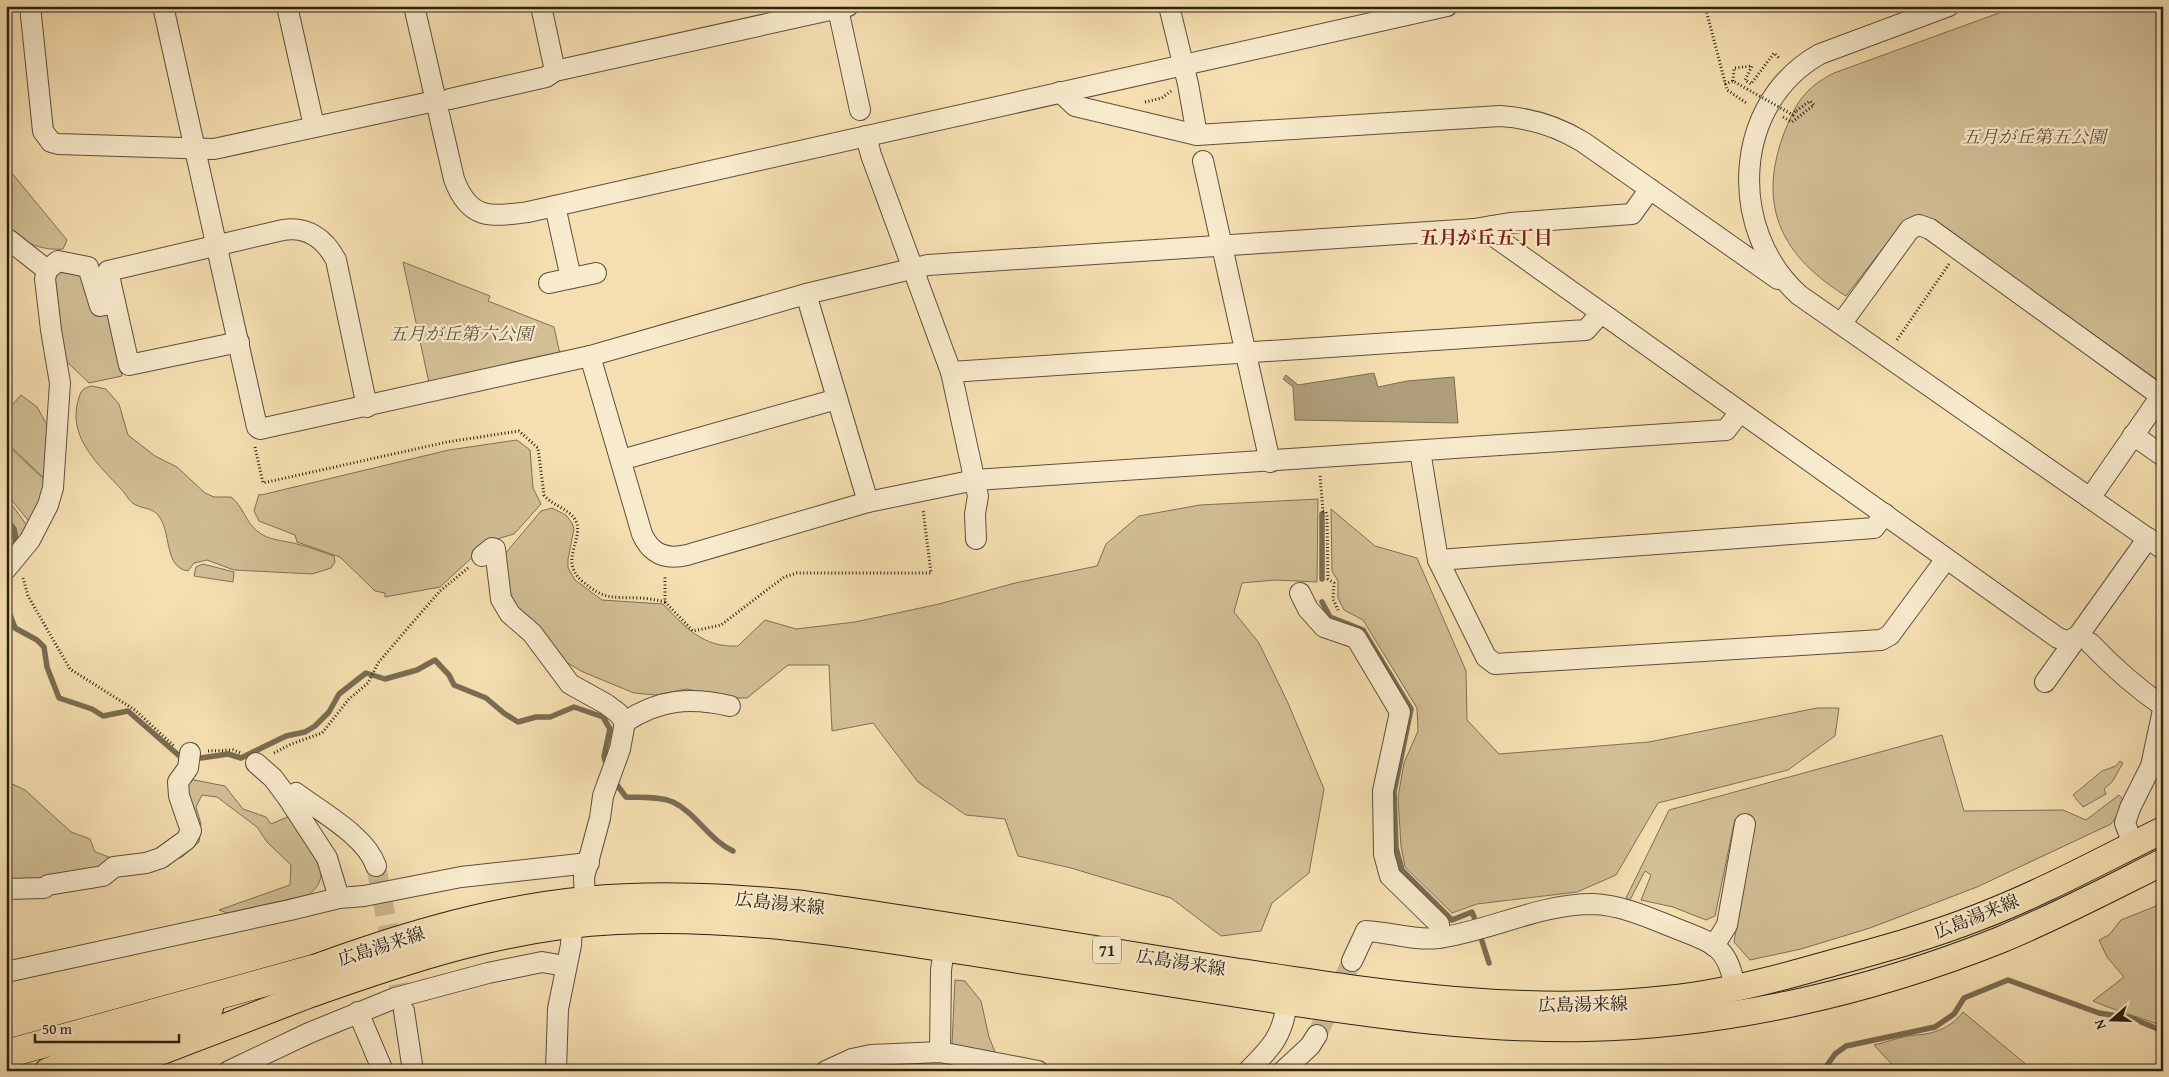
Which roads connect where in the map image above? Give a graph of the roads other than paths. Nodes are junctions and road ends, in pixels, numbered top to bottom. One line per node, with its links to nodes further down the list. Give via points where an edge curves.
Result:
1 (30, 6): 18 (street, via 40,120 51,142)
2 (163, 6): 18 (street)
3 (287, 6): 15 (street)
4 (414, 6): 13 (street)
5 (541, 6): 11 (street)
6 (1169, 6): 10 (street)
7 (1447, 6): 10 (street)
8 (1949, 6): 24 (street, via 1820,54 1801,66 1780,87 1761,122 1749,168 1750,204)
9 (843, 7): 11 (street); 14 (street)
10 (1183, 65): 12 (street); 16 (street)
11 (555, 71): 13 (street, via 546,77)
12 (1060, 92): 16 (street, via 1075,106); 17 (street)
13 (442, 100): 15 (street); 21 (street, via 454,180 471,208 481,214 496,215)
14 (860, 110)
15 (314, 126): 18 (street, via 214,149)
16 (1197, 135): 20 (street, via 1516,117 1545,123 1571,135)
17 (866, 136): 21 (street); 28 (street)
18 (195, 149): 25 (street)
19 (1203, 161): 26 (street)
20 (1650, 189): 22 (street, via 1632,214); 27 (street)
21 (555, 206): 31 (street)
22 (1492, 226): 26 (street); 36 (street, via 1495,237)
23 (6, 241): 29 (street, via 9,240)
24 (1762, 244): 27 (street); 34 (street, via 1772,265)
25 (217, 245): 35 (street, via 108,271); 38 (street); 43 (street, via 291,229 314,234 327,244 338,270)
26 (1222, 245): 28 (street, via 928,265); 39 (street)
27 (1741, 254): 34 (street)
28 (913, 269): 33 (street); 41 (street)
29 (47, 270): 35 (street, via 58,260 88,267 100,306); 59 (street, via 49,313 60,383 53,488 48,505 23,550)
30 (596, 273): 31 (street)
31 (571, 278): 32 (street)
32 (549, 283)
33 (806, 294): 40 (street); 42 (street)
34 (1799, 294): 37 (street)
35 (115, 303): 38 (street, via 129,365)
36 (1601, 313): 39 (street, via 1586,330); 44 (street)
37 (1842, 324): 45 (street, via 1910,229 1919,226 1930,229 2160,396); 51 (street)
38 (238, 342): 43 (street, via 260,429)
39 (1246, 353): 41 (street); 49 (street)
40 (590, 356): 43 (street); 48 (street)
41 (951, 372): 50 (street)
42 (836, 399): 48 (street); 52 (street)
43 (367, 407)
44 (1740, 412): 46 (street, via 1726,430); 53 (street)
45 (2133, 435): 47 (street); 51 (street)
46 (1420, 451): 49 (street); 58 (street)
47 (2163, 456)
48 (621, 460): 52 (street, via 642,534 648,546 665,556 687,555)
49 (1270, 462): 50 (street)
50 (975, 480): 52 (street); 54 (street, via 978,496 974,514)
51 (2090, 498): 55 (street)
52 (868, 502)
53 (1885, 514): 57 (street); 58 (street, via 1874,528)
54 (976, 540)
55 (2155, 544): 61 (street)
56 (482, 556): 65 (street, via 495,549 503,604 532,633 570,684 606,704)
57 (1946, 559): 58 (street, via 1890,635 1881,640 1498,665 1486,657); 61 (street, via 2058,638)
58 (1438, 560)
59 (6, 569)
60 (1300, 592): 79 (street, via 1308,609 1324,627 1356,638 1400,712 1383,791 1384,854 1390,876 1439,924)
61 (2084, 640): 62 (street); 63 (street, via 2119,673)
62 (2046, 682)
63 (2161, 702): 71 (street, via 2151,766 2125,823)
64 (730, 706): 65 (street, via 676,700 639,712)
65 (625, 722): 73 (street)
66 (190, 753): 75 (street, via 188,768 178,782 179,796 191,831 177,848 146,863 114,867 102,876 44,888)
67 (249, 758): 68 (street, via 273,778)
68 (288, 798): 74 (street, via 296,793 361,841); 76 (street, via 327,858)
69 (1745, 824): 80 (street, via 1727,925)
70 (2163, 830): 71 (main road, 広島湯来線 / 71)
71 (2133, 844): 86 (main road, 広島湯来線 / 71, via 2040,891 1939,932 1877,952)
72 (2163, 862): 87 (main road, 広島湯来線 / 71, via 2039,923 1952,958 1832,993 1716,1017 1630,1026 1520,1027 1393,1017)
73 (589, 863): 76 (street, via 461,877); 77 (street, via 584,877)
74 (376, 866)
75 (6, 889)
76 (339, 898): 85 (street)
77 (585, 900): 84 (main road, 広島湯来線 / 71, via 515,910 446,925); 86 (main road, 広島湯来線 / 71, via 676,896 804,904 1346,988 1498,1003 1617,1004)
78 (572, 924): 81 (main road, 広島湯来線 / 71, via 670,919 759,923); 83 (street); 94 (main road, 広島湯来線 / 71, via 466,944 393,964)
79 (1440, 938): 80 (street, via 1544,911 1594,904 1643,915); 82 (street, via 1366,931)
80 (1714, 946): 86 (street, via 1731,965)
81 (944, 949): 87 (main road, 広島湯来線 / 71); 91 (street)
82 (1352, 961)
83 (565, 966): 89 (street, via 542,962 488,973); 98 (street, via 558,1009)
84 (313, 969): 92 (highway); 93 (main road, 広島湯来線 / 71)
85 (6, 972)
86 (1735, 988)
87 (1287, 1002): 101 (street, via 1276,1042)
88 (404, 1011): 97 (street)
89 (358, 1012): 95 (street); 96 (street)
90 (1317, 1035): 102 (street)
91 (940, 1052): 99 (street, via 871,1054); 100 (street)
92 (6, 1054)
93 (48, 1071)
94 (110, 1071)
95 (228, 1071)
96 (383, 1071)
97 (413, 1071)
98 (556, 1071)
99 (826, 1071)
100 (1038, 1071)
101 (1248, 1071)
102 (1283, 1071)

